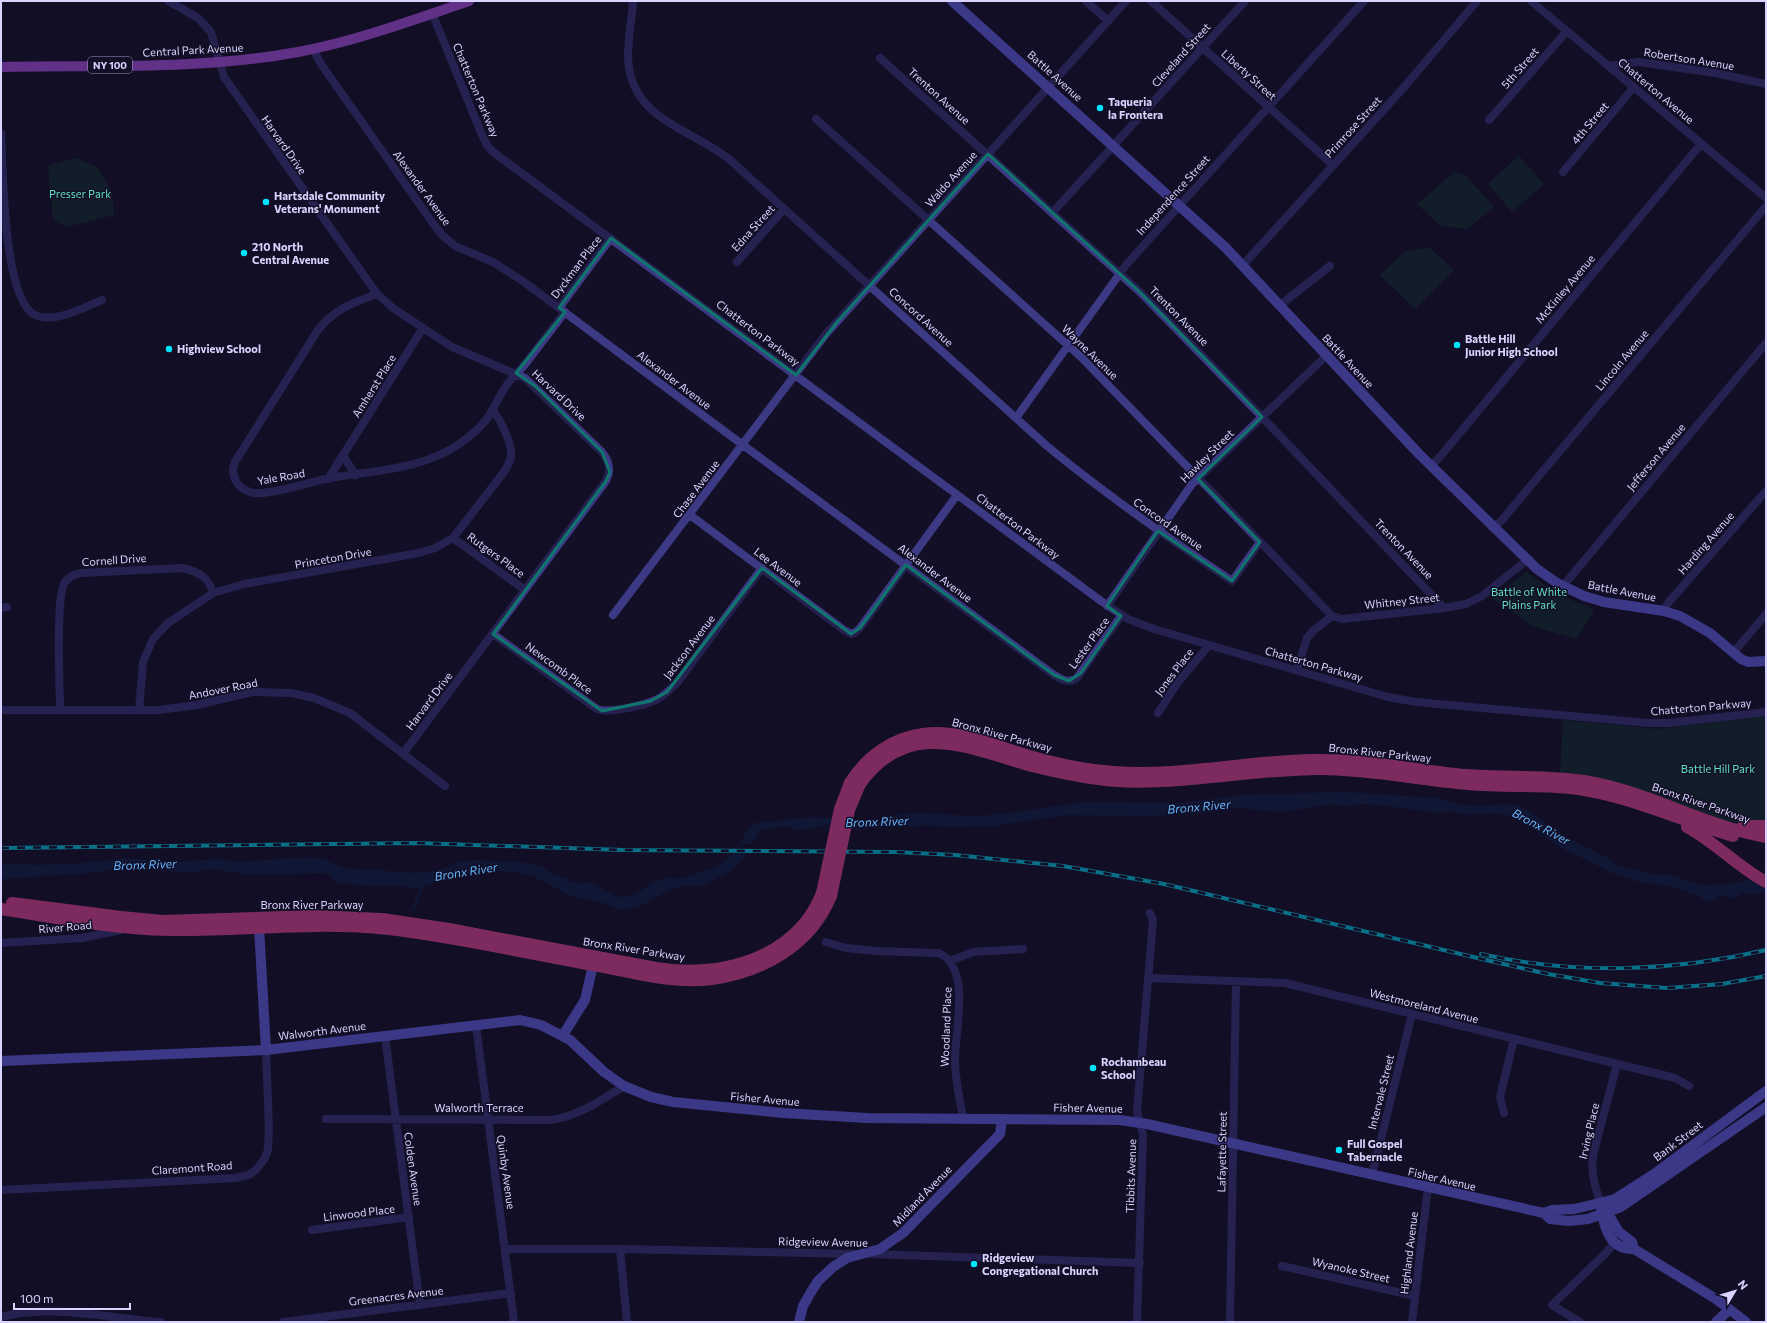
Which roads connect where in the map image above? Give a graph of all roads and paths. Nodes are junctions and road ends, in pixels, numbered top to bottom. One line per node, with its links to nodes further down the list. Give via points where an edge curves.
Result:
1 (168, 1): 18 (street, Harvard Drive, via 206,25 214,41)
2 (469, 1): 12 (main road, NY 100)
3 (633, 1): 36 (street, Concord Avenue, via 628,64 638,96 655,113 722,153)
4 (952, 1): 22 (street, Battle Avenue)
5 (1086, 1): 13 (street)
6 (1126, 1): 13 (street, Waldo Avenue)
7 (1151, 1): 15 (street, Liberty Street)
8 (1246, 1): 15 (street, Cleveland Street)
9 (1364, 1): 24 (street, Independence Street)
10 (1477, 1): 31 (street, Primrose Street)
11 (1531, 1): 14 (street, Chatterton Avenue)
12 (432, 13): 16 (main road, Central Park Avenue / NY 100, via 384,30); 39 (street, Chatterton Parkway, via 490,149)
13 (1108, 21): 22 (street, Waldo Avenue)
14 (1567, 31): 19 (street, Chatterton Avenue); 26 (street, 5th Street)
15 (1202, 47): 24 (street, Liberty Street); 29 (street, Cleveland Street)
16 (313, 49): 18 (main road, Central Park Avenue / NY 100, via 264,58); 48 (street, Alexander Avenue, via 442,234 460,248 508,271)
17 (880, 58): 30 (street, Trenton Avenue)
18 (218, 62): 20 (main road, Central Park Avenue / NY 100); 45 (street, Harvard Drive, via 227,81)
19 (1609, 66): 21 (street, Robertson Avenue, via 1639,62 1715,73); 23 (street, Chatterton Avenue)
20 (1, 67)
21 (1766, 84)
22 (1048, 87): 29 (street, Battle Avenue); 30 (street, Waldo Avenue)
23 (1634, 88): 28 (street, Chatterton Avenue); 32 (street, 4th Street)
24 (1268, 107): 31 (street, Liberty Street); 34 (street, Independence Street)
25 (816, 119): 38 (street, Wayne Avenue)
26 (1489, 120)
27 (1, 133): 46 (street, via 9,254 13,275 28,309 34,314 52,317)
28 (1701, 144): 33 (street, Chatterton Avenue); 60 (street, McKinley Avenue)
29 (1114, 146): 34 (street, Battle Avenue); 37 (street, Cleveland Street)
30 (988, 154): 37 (street, Trenton Avenue); 38 (street, Waldo Avenue)
31 (1333, 166): 41 (street, Primrose Street)
32 (1562, 172)
33 (1766, 198)
34 (1179, 205): 41 (street, Battle Avenue); 43 (street, Independence Street)
35 (1766, 206): 67 (street, Lincoln Avenue)
36 (784, 209): 40 (street, Edna Street); 44 (street, Concord Avenue)
37 (1053, 212): 43 (street, Trenton Avenue)
38 (929, 220): 44 (street, Waldo Avenue); 51 (street, Wayne Avenue)
39 (611, 238): 48 (street, Dyckman Place); 54 (street, Chatterton Parkway)
40 (738, 262)
41 (1243, 265): 47 (street, Battle Avenue)
42 (1330, 266): 47 (street)
43 (1120, 273): 51 (street, Independence Street); 56 (street, Trenton Avenue)
44 (870, 285): 54 (street, Waldo Avenue, via 826,334); 57 (street, Concord Avenue)
45 (377, 294): 49 (street, Harvard Drive); 62 (street, Yale Road, via 340,309 326,320 238,457 232,471 238,484 254,493)
46 (102, 300)
47 (1280, 305): 52 (street, Battle Avenue)
48 (562, 310): 53 (street, Dyckman Place); 58 (street, Alexander Avenue)
49 (423, 328): 53 (street, Harvard Drive, via 461,351); 59 (street, Amherst Place)
50 (1766, 343): 74 (street, Jefferson Avenue)
51 (1068, 345): 57 (street, Independence Street); 63 (street, Wayne Avenue)
52 (1326, 356): 56 (street, Hawley Street); 60 (street, Battle Avenue)
53 (516, 374): 55 (street, Yale Road, via 506,385); 75 (street, Harvard Drive, via 536,386 602,452 608,461 610,472 606,481)
54 (796, 375): 58 (street, Chase Avenue); 65 (street, Chatterton Parkway)
55 (492, 410): 61 (street, Yale Road, via 479,428 448,452 414,464); 69 (street, Princeton Drive, via 510,444 509,462)
56 (1262, 417): 63 (street, Hawley Street); 78 (street, Trenton Avenue)
57 (1016, 418): 68 (street, Concord Avenue, via 1079,473)
58 (743, 446): 66 (street, Chase Avenue); 72 (street, Alexander Avenue)
59 (343, 456): 61 (street); 62 (street, Amherst Place)
60 (1430, 466): 67 (street, Battle Avenue)
61 (356, 475): 62 (street, Yale Road)
62 (328, 479)
63 (1198, 479): 68 (street, Hawley Street); 70 (street, Wayne Avenue)
64 (1766, 491): 79 (street, Harding Avenue, via 1668,603)
65 (957, 495): 72 (street); 77 (street, Chatterton Parkway)
66 (690, 515): 73 (street, Lee Avenue); 81 (street, Chase Avenue)
67 (1493, 528): 71 (street, Battle Avenue)
68 (1158, 531): 70 (street, Concord Avenue, via 1232,581); 77 (street, Hawley Street)
69 (453, 538): 75 (street, Rutgers Place); 76 (street, Princeton Drive, via 419,553 244,584)
70 (1260, 542): 83 (street, Wayne Avenue)
71 (1527, 560): 74 (street, Battle Avenue, via 1544,575); 78 (street, Whitney Street, via 1477,599 1460,606)
72 (906, 565): 73 (street, Lee Avenue, via 854,633 844,630); 89 (street, Alexander Avenue, via 1054,675 1065,681)
73 (762, 568): 93 (street, Jackson Avenue, via 672,688 656,700)
74 (1563, 586): 79 (street, Battle Avenue, via 1604,602)
75 (525, 590): 84 (street, Harvard Drive)
76 (213, 593): 91 (street, Cornell Drive, via 210,583 202,575 182,568 81,573 66,581 62,590 59,622); 92 (street, Princeton Drive, via 168,623 153,639 141,672)
77 (1107, 606): 82 (street, Chatterton Parkway)
78 (1444, 608): 83 (street, Whitney Street, via 1342,619)
79 (1664, 611): 86 (street, Battle Avenue, via 1697,625 1716,637)
80 (1766, 614): 86 (street)
81 (613, 615)
82 (1122, 616): 85 (street, Chatterton Parkway, via 1150,628); 89 (street, Lester Place, via 1081,673)
83 (1332, 616): 88 (street, via 1307,638)
84 (493, 634): 93 (street, Newcomb Place, via 593,707 606,711); 96 (street, Harvard Drive)
85 (1209, 645): 88 (street, Chatterton Parkway); 95 (street, Jones Place, via 1176,685)
86 (1733, 653): 87 (street, Battle Avenue, via 1748,662)
87 (1766, 660)
88 (1297, 670): 94 (street, Chatterton Parkway, via 1388,697 1416,702 1633,722 1669,723)
89 (1072, 681)
90 (1, 710): 91 (street, Andover Road)
91 (60, 710): 92 (street, Andover Road)
92 (139, 710): 96 (street, Andover Road, via 184,707 252,692 291,693 314,698 350,713)
93 (615, 710)
94 (1766, 712)
95 (1158, 713)
96 (403, 754): 98 (street, Andover Road)
97 (855, 784): 99 (highway, Bronx River Parkway, via 896,751 916,745 943,742 1061,773 1109,780 1143,782 1306,769 1348,770 1470,784 1576,789 1604,794); 100 (highway, Bronx River Parkway, via 866,762 889,745 915,736 943,733 970,738 1056,763 1109,772 1162,772 1327,760 1374,763 1474,776 1571,779 1625,791); 105 (highway, Bronx River Parkway, bridge)
98 (445, 786)
99 (1656, 810): 103 (highway, Bronx River Parkway, via 1720,833); 104 (highway, via 1700,835 1748,872)
100 (1706, 818): 101 (highway, via 1737,825); 102 (highway, Bronx River Parkway, via 1736,830)
101 (1766, 826)
102 (1766, 836)
103 (1766, 844)
104 (1766, 882)
105 (827, 894): 109 (highway, Bronx River Parkway, via 805,924 780,945 743,962 724,968 698,971 656,968 402,922 340,916); 115 (highway, Bronx River Parkway, via 818,921 800,942 770,961 738,973 711,979 677,980)
106 (1, 901): 109 (highway, Bronx River Parkway, via 148,920)
107 (1, 909): 110 (highway, Bronx River Parkway)
108 (1150, 913): 116 (street, Tibbits Avenue, via 1153,920)
109 (259, 922): 110 (highway, Bronx River Parkway, via 172,930); 115 (highway, Bronx River Parkway, via 341,925 403,931); 123 (street, Claremont Road)
110 (130, 927): 112 (street, River Road, via 82,938)
111 (826, 942): 114 (street, via 846,948 875,951 939,953)
112 (1, 943)
113 (1023, 950): 114 (street, via 973,952)
114 (950, 961): 134 (street, Woodland Place, via 957,975 959,988 956,1066)
115 (593, 965): 121 (street, via 585,1000)
116 (1149, 978): 117 (street, Westmoreland Avenue); 136 (street, Tibbits Avenue, via 1137,1111)
117 (1236, 982): 118 (street, Westmoreland Avenue, via 1285,983); 137 (street, Lafayette Street)
118 (1412, 1014): 122 (street, Westmoreland Avenue); 138 (street, Intervale Street)
119 (476, 1024): 120 (street, Walworth Avenue); 121 (street, Walworth Avenue, via 520,1020 541,1025); 133 (street, Quinby Avenue)
120 (385, 1036): 123 (street, Walworth Avenue); 132 (street, Colden Avenue)
121 (563, 1036): 126 (street, Walworth Avenue)
122 (1514, 1039): 125 (street, Westmoreland Avenue); 130 (street, via 1500,1097)
123 (266, 1050): 124 (street, Walworth Avenue); 140 (street, Claremont Road, via 268,1150 261,1165 249,1175 235,1178)
124 (1, 1061)
125 (1617, 1064): 127 (street, Westmoreland Avenue, via 1675,1078); 141 (street, Irving Place, via 1591,1168)
126 (624, 1086): 133 (street, Walworth Terrace, via 581,1112 566,1117 544,1120); 134 (street, Fisher Avenue, via 651,1097 673,1102 782,1113)
127 (1689, 1086)
128 (1766, 1091): 141 (street, Bank Street, via 1633,1189)
129 (1766, 1107): 143 (street, Bank Street, via 1628,1204)
130 (1504, 1113)
131 (326, 1119): 132 (street, Walworth Terrace)
132 (395, 1119): 133 (street, Walworth Terrace); 144 (street, Colden Avenue)
133 (488, 1119): 147 (street, Quinby Avenue)
134 (963, 1120): 135 (street, Fisher Avenue)
135 (1002, 1120): 136 (street, Fisher Avenue); 150 (street, Midland Avenue, via 1000,1134 911,1226 880,1249)
136 (1140, 1122): 137 (street, Fisher Avenue); 151 (street, Tibbits Avenue, via 1143,1135)
137 (1233, 1143): 138 (street, Fisher Avenue); 166 (street, Lafayette Street)
138 (1372, 1175): 139 (street, Fisher Avenue)
139 (1428, 1187): 142 (street, Fisher Avenue); 154 (street, Highland Avenue)
140 (1, 1190)
141 (1601, 1203): 142 (street, Fisher Avenue); 143 (street)
142 (1544, 1213): 143 (street, Fisher Avenue, via 1550,1219 1569,1221 1588,1219)
143 (1605, 1213): 146 (street, via 1606,1232); 149 (street, via 1619,1232 1632,1242)
144 (408, 1217): 145 (street, Linwood Place); 155 (street, Colden Avenue)
145 (312, 1230)
146 (1615, 1242): 149 (street, via 1627,1249); 168 (street, via 1552,1305)
147 (505, 1249): 148 (street, Ridgeview Avenue); 153 (street, Quinby Avenue)
148 (620, 1249): 150 (street, Ridgeview Avenue); 163 (street)
149 (1634, 1249): 156 (street, via 1716,1299)
150 (862, 1254): 151 (street, Ridgeview Avenue); 164 (street, Midland Avenue, via 840,1262 818,1281 803,1306)
151 (1140, 1263): 165 (street, Tibbits Avenue)
152 (1282, 1266): 154 (street, Wyanoke Street)
153 (511, 1293): 155 (street, Greenacres Avenue); 162 (street, Quinby Avenue)
154 (1415, 1296): 167 (street, Highland Avenue)
155 (420, 1305): 158 (street, Greenacres Avenue)
156 (1729, 1310): 169 (street); 170 (street)
157 (1, 1317): 159 (street, via 20,1312 64,1312)
158 (309, 1320): 161 (street, Greenacres Avenue)
159 (138, 1321): 160 (street)
160 (161, 1322)
161 (283, 1322)
162 (514, 1322)
163 (627, 1322)
164 (798, 1322)
165 (1137, 1322)
166 (1230, 1322)
167 (1412, 1322)
168 (1580, 1322)
169 (1716, 1322)
170 (1746, 1322)

